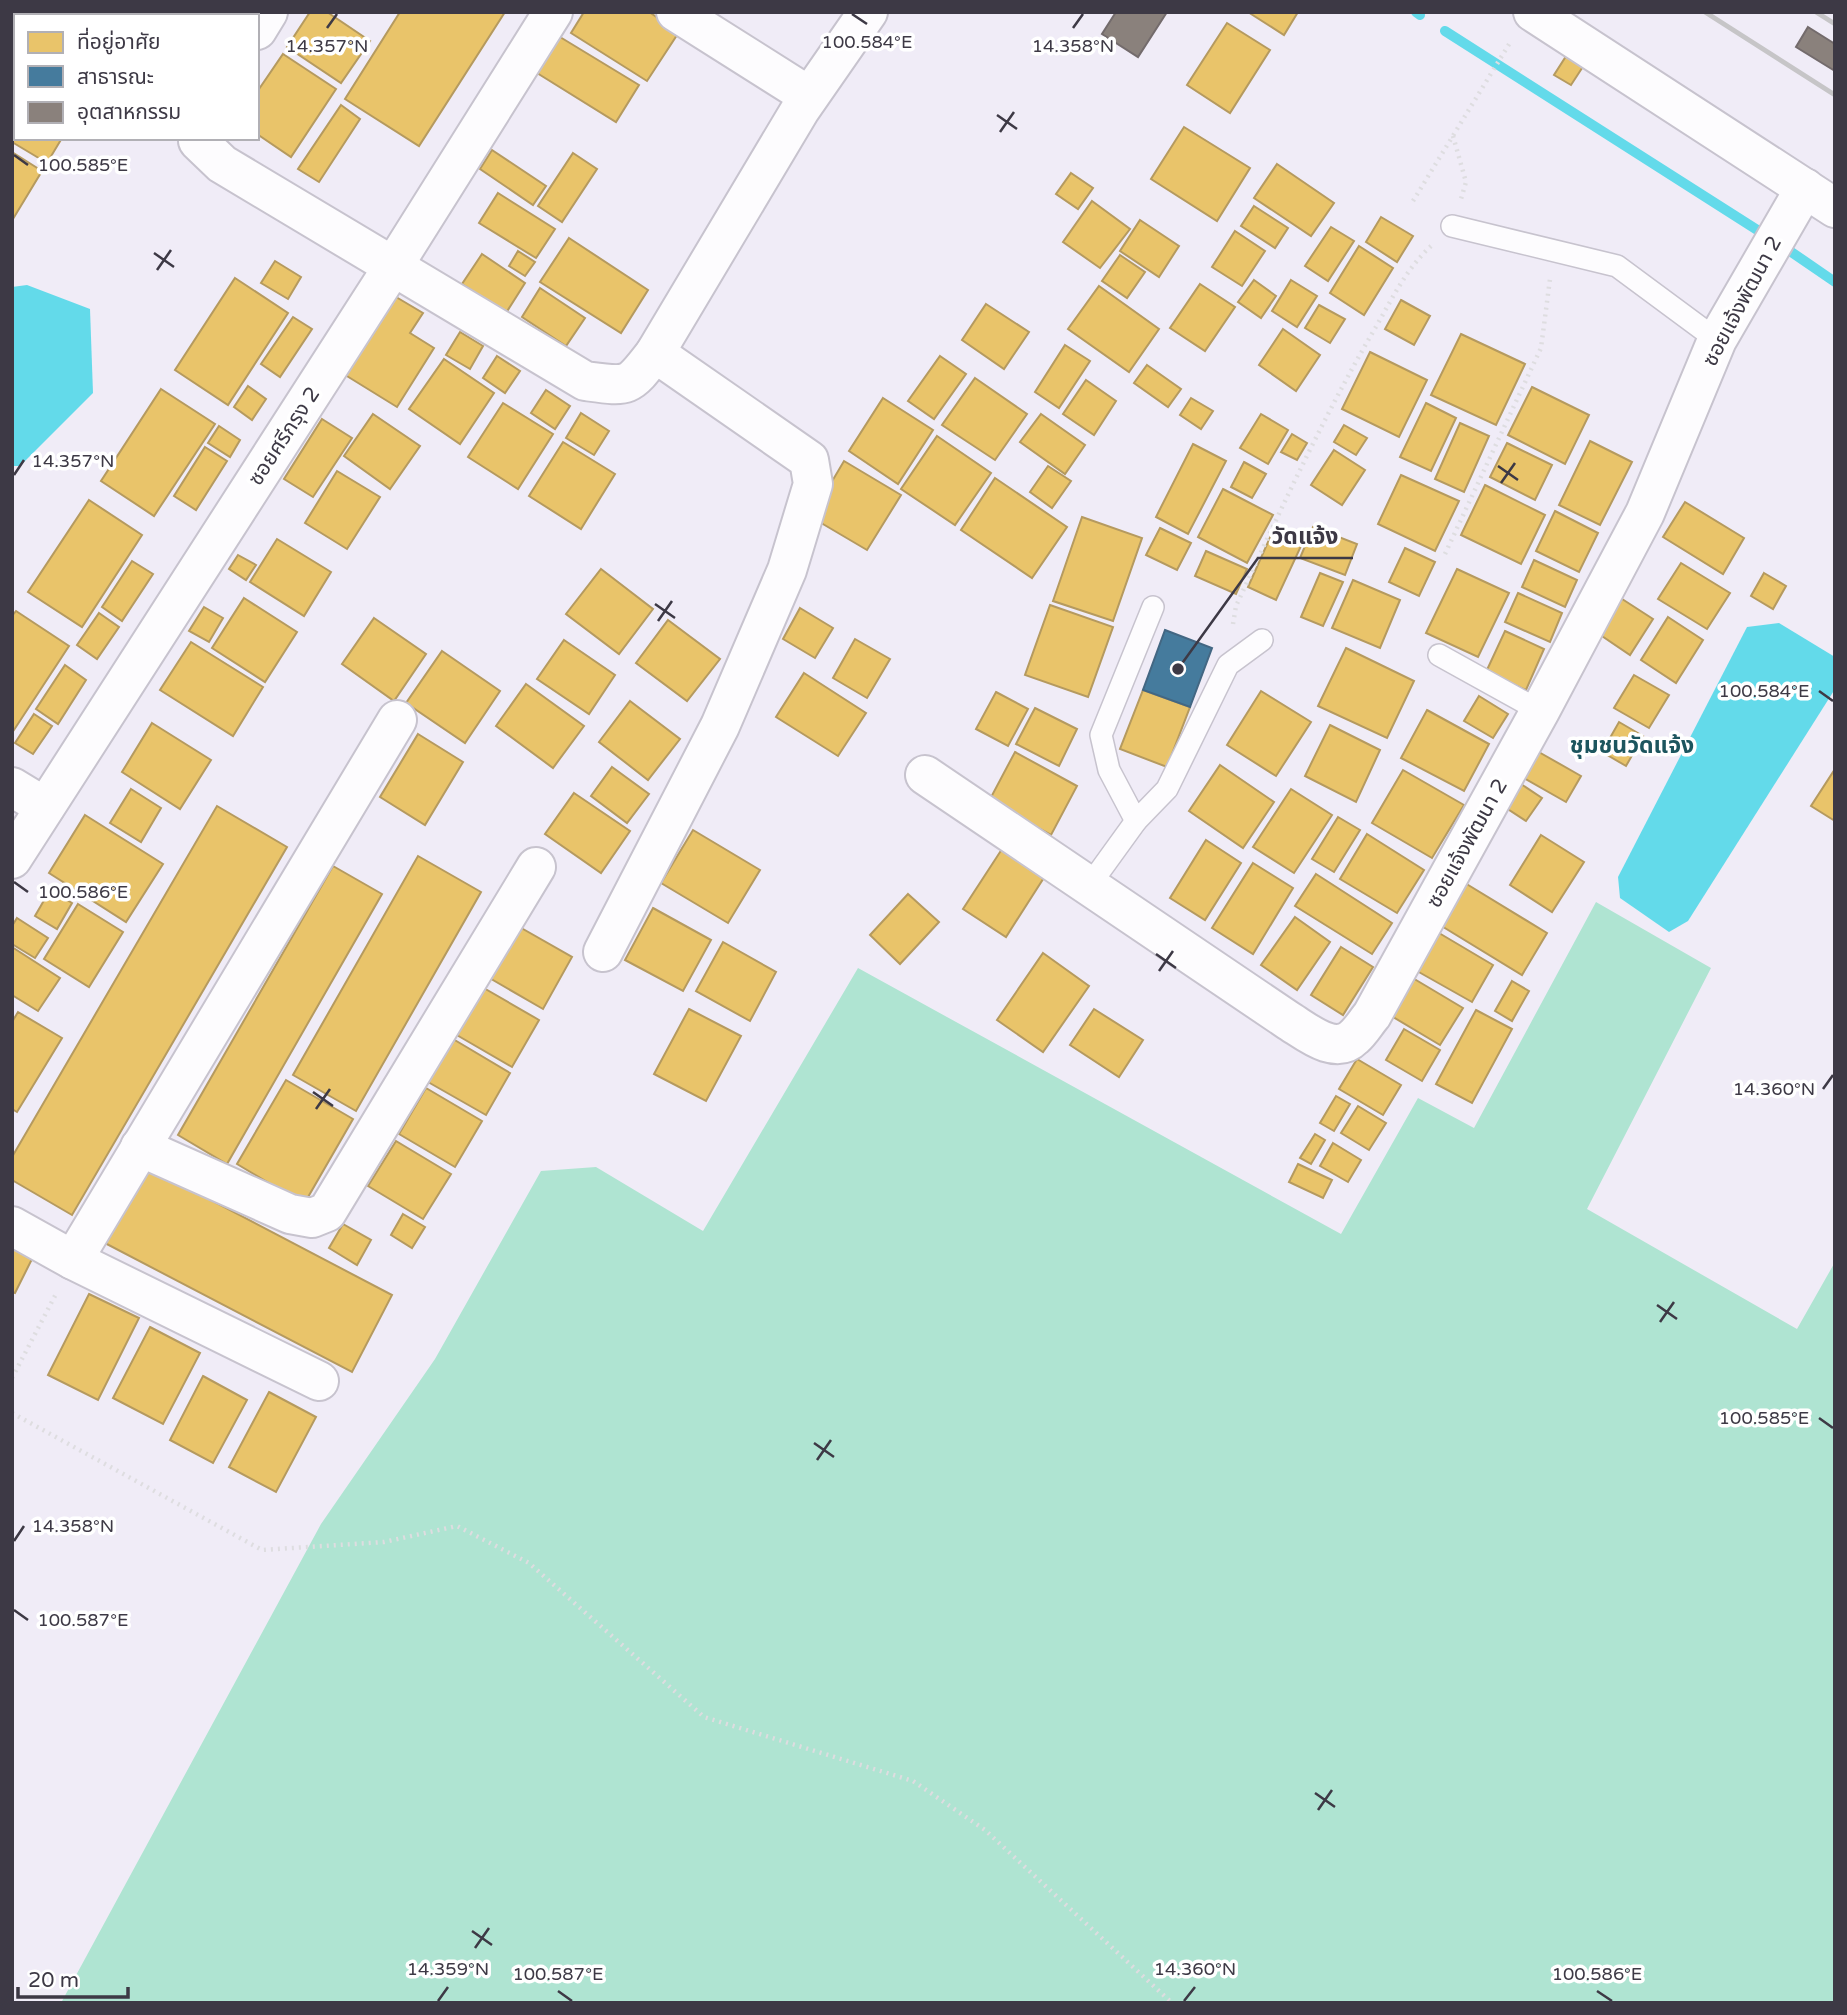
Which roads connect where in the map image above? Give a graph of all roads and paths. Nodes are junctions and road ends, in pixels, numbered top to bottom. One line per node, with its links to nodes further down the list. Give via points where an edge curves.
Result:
1 (553, 12): 13 (street, ซอยศรีกรุง 2)
2 (676, 12): 6 (street)
3 (868, 12): 6 (street)
4 (1533, 12): 9 (street)
5 (1508, 45): 7 (path)
6 (809, 96): 16 (street)
7 (1453, 136): 10 (path); 11 (path, via 1466,182)
8 (198, 140): 13 (street, via 222,164)
9 (1820, 198): 15 (street, ซอยแจ้งพัฒนา 2)
10 (1413, 201)
11 (1452, 226): 15 (lane, via 1617,266)
12 (1430, 247): 18 (path, via 1415,260 1353,365)
13 (394, 265): 16 (street, via 585,381 617,386 634,380); 26 (street, ซอยศรีกรุง 2)
14 (1548, 305): 17 (path, via 1541,348)
15 (1717, 340): 22 (street, ซอยแจ้งพัฒนา 2, via 1645,513)
16 (656, 353): 31 (street, via 809,460 813,484 787,570 720,726)
17 (1445, 554)
18 (1236, 606)
19 (1153, 607): 27 (lane, via 1101,735 1109,771)
20 (1262, 640): 27 (lane, via 1228,665 1167,789)
21 (1439, 655): 22 (lane)
22 (1541, 711): 30 (street, ซอยแจ้งพัฒนา 2, via 1372,1015 1342,1045 1326,1042 1289,1021)
23 (397, 720): 32 (street)
24 (925, 775): 30 (street, ซอยแจ้งพัฒนา 2)
25 (12, 787): 26 (street)
26 (45, 807): 28 (street, ซอยศรีกรุง 2)
27 (1136, 821): 30 (lane)
28 (12, 859)
29 (536, 867): 32 (street, via 327,1212 312,1218 290,1214)
30 (1089, 886)
31 (603, 952)
32 (141, 1147): 34 (street)
33 (12, 1226): 34 (street)
34 (73, 1260): 35 (path); 36 (street)
35 (12, 1378)
36 (318, 1381)
37 (12, 1413): 38 (path, via 262,1550 384,1542 457,1526 528,1563 704,1717 913,1781 985,1830)
38 (1172, 2003)

